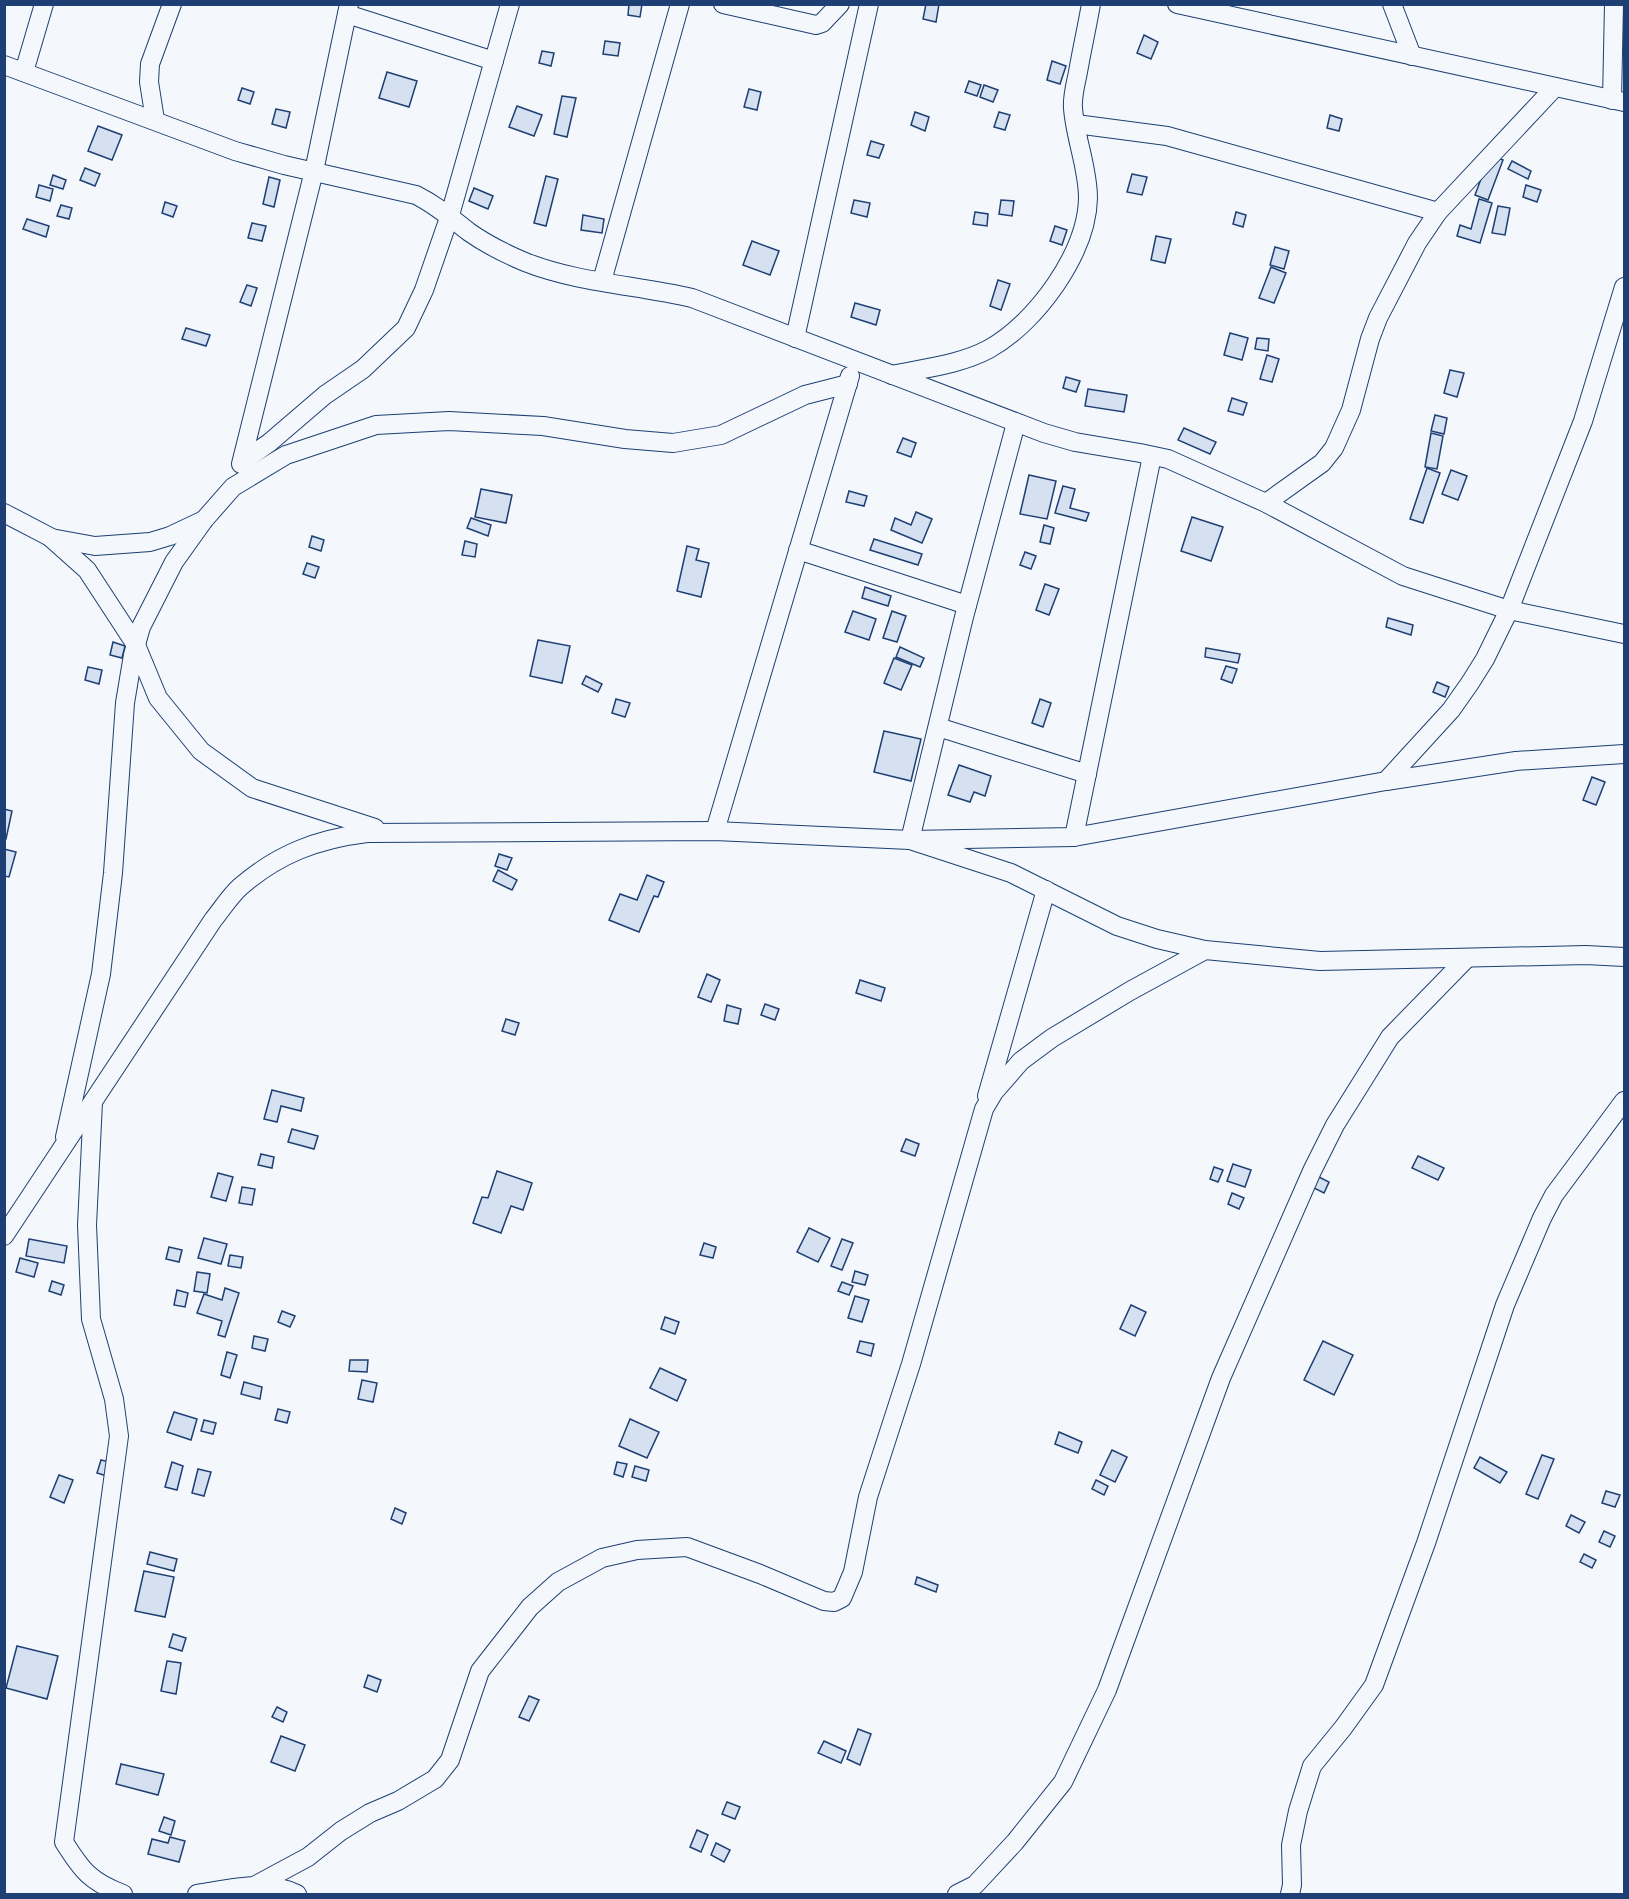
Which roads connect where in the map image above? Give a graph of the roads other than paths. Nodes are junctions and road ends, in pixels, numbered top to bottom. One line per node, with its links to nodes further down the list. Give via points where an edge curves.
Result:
1 (44, 4): 16 (street)
2 (172, 4): 19 (street, via 150,64 148,82)
3 (510, 4): 14 (street)
4 (680, 4): 24 (street)
5 (723, 4): 6 (street, via 816,25)
6 (840, 4)
7 (869, 4): 26 (street)
8 (1091, 4): 20 (street, via 1074,94)
9 (1178, 4): 13 (street)
10 (1392, 4): 13 (street)
11 (1614, 4): 18 (street)
12 (348, 9): 14 (street); 21 (street)
13 (1412, 56): 17 (street)
14 (494, 62): 23 (street)
15 (4, 65): 16 (street)
16 (24, 72): 19 (street)
17 (1555, 87): 18 (street); 22 (street)
18 (1618, 101)
19 (155, 120): 21 (street, via 235,151)
20 (1076, 124): 22 (street, via 1167,136); 28 (street, via 1088,182 1087,211 1065,269 1049,295 1024,324 989,348 962,360)
21 (314, 171): 23 (street, via 416,195); 32 (street)
22 (1438, 212): 34 (street, via 1417,243 1378,318 1351,410 1334,448 1322,463)
23 (450, 215): 24 (street, via 496,249 527,263); 32 (street, via 424,290 405,328 363,369)
24 (602, 281): 26 (street, via 692,298)
25 (1624, 287): 40 (street, via 1583,421)
26 (795, 338): 27 (street)
27 (855, 361): 28 (street); 29 (street)
28 (892, 375): 30 (street)
29 (848, 384): 33 (street, via 805,395 721,435 673,443 543,426 449,421 376,424 286,455); 38 (street)
30 (1016, 423): 31 (street, via 1074,442); 39 (street)
31 (1152, 456): 34 (street, via 1168,459); 45 (street)
32 (242, 462): 33 (street)
33 (233, 487): 36 (street)
34 (1266, 503): 40 (street, via 1403,576)
35 (4, 513): 37 (street)
36 (204, 520): 37 (street, via 150,542 95,546); 42 (street, via 152,602)
37 (50, 537): 42 (street, via 87,570)
38 (798, 550): 39 (street); 47 (street)
39 (967, 605): 43 (street)
40 (1509, 610): 41 (street); 46 (street, via 1485,659 1451,710)
41 (1624, 634)
42 (136, 645): 48 (street, via 158,698 201,751 252,788); 58 (street, via 125,703 113,873 101,974)
43 (938, 727): 45 (street); 50 (street)
44 (1624, 754): 46 (street, via 1516,761)
45 (1087, 774): 49 (street)
46 (1386, 781): 49 (street)
47 (715, 831): 48 (street); 50 (street)
48 (388, 832): 56 (street, via 336,836 300,848 266,867 239,889 213,920)
49 (1074, 837): 50 (street)
50 (910, 840): 51 (street, via 1000,869)
51 (1046, 890): 52 (street, via 1117,926); 57 (street)
52 (1205, 950): 54 (street, via 1320,961); 57 (street, via 1052,1038 1021,1061)
53 (1624, 957): 54 (street)
54 (1467, 958): 64 (street, via 1390,1037 1335,1125 1312,1171 1221,1378 1107,1690 1063,1782 999,1860 975,1885)
55 (1624, 1101): 65 (street, via 1554,1196 1505,1305 1374,1685 1312,1766 1291,1845)
56 (93, 1102): 58 (street); 61 (street, via 87,1226 91,1319 114,1399 119,1436 64,1842 80,1869 104,1887)
57 (984, 1109): 60 (street, via 911,1364 868,1497 853,1572 842,1598 824,1601 687,1547 637,1550 602,1558 558,1582 530,1607 480,1671 450,1760 435,1779 370,1813 308,1857)
58 (63, 1147): 59 (street)
59 (4, 1236)
60 (256, 1885): 62 (street); 63 (street)
61 (123, 1894)
62 (197, 1894)
63 (297, 1894)
64 (957, 1894)
65 (1290, 1894)

